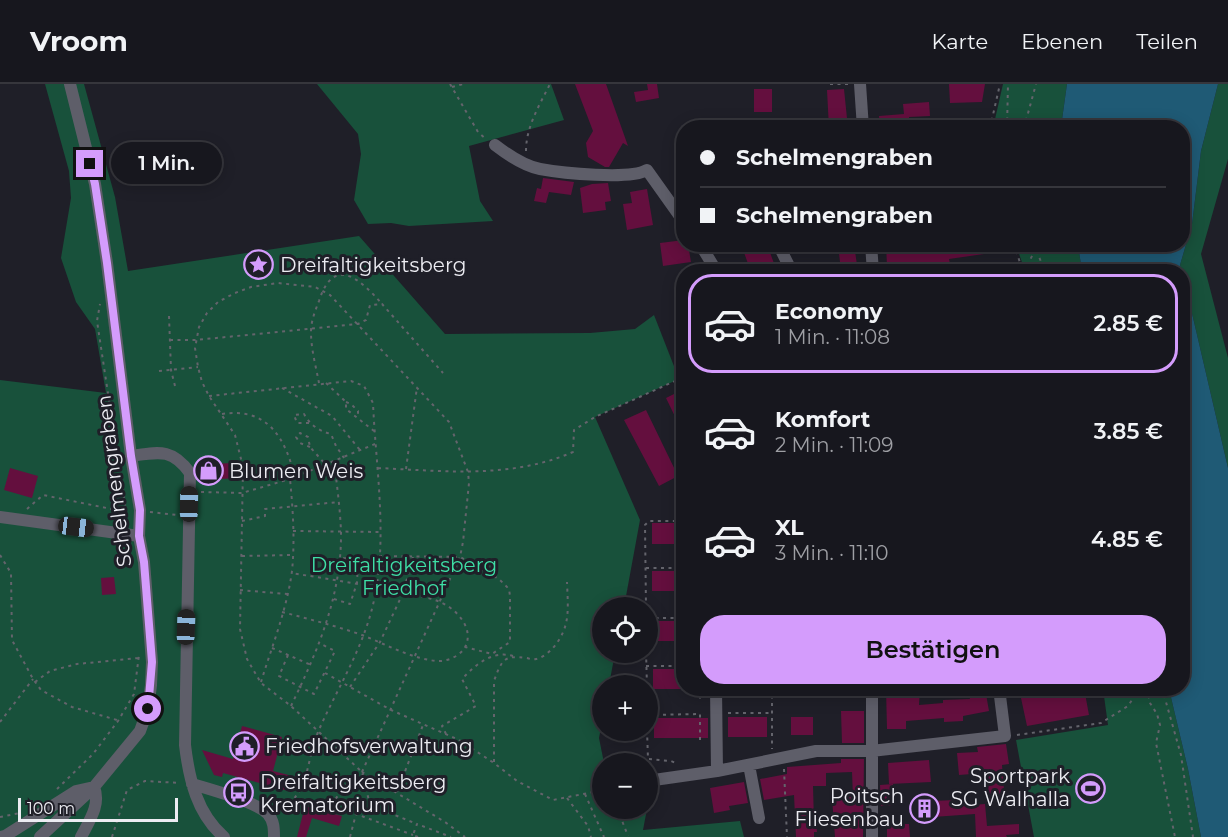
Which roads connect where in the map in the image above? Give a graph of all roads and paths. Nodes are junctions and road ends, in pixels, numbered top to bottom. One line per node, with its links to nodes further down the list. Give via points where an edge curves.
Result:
1 (70, 84): 44 (street, Schelmengraben, via 95,184)
2 (463, 84): 9 (path)
3 (550, 84): 15 (path, via 526,138)
4 (830, 84): 5 (path)
5 (860, 84): 10 (street)
6 (1000, 84): 11 (path)
7 (1008, 84): 12 (path)
8 (1036, 84): 13 (path)
9 (451, 86): 14 (path, via 478,132)
10 (862, 120)
11 (992, 120)
12 (1007, 120)
13 (1026, 120)
14 (495, 145): 15 (street)
15 (528, 165): 16 (street, via 617,176 647,170)
16 (676, 211)
17 (322, 290): 19 (path, via 337,275 346,275 362,282); 21 (path); 22 (path); 24 (path, via 278,282 235,293 207,313)
18 (101, 298): 60 (path, via 97,321 126,512 43,495)
19 (382, 304): 21 (path, via 370,305 366,320); 28 (path)
20 (169, 316): 23 (path)
21 (357, 324): 22 (path); 34 (path)
22 (311, 329): 24 (path); 31 (path)
23 (170, 340): 24 (path); 26 (path)
24 (196, 340): 25 (path)
25 (198, 367): 26 (path); 35 (path)
26 (171, 370): 27 (path); 32 (path)
27 (159, 371)
28 (443, 373)
29 (676, 381): 50 (path, via 574,430 573,452 513,469)
30 (326, 382): 31 (path); 36 (path); 40 (path, via 351,381 364,386 373,403)
31 (319, 383): 33 (path)
32 (175, 386)
33 (280, 387): 35 (path); 43 (path, via 332,416)
34 (417, 387): 49 (path); 50 (path, via 449,422)
35 (209, 396): 37 (path)
36 (346, 402): 38 (path, via 358,411); 38 (path, via 346,409)
37 (222, 414): 51 (path, via 249,414 273,428 286,447); 54 (path, via 239,449)
38 (358, 418): 40 (path)
39 (309, 423): 39 (path, via 304,414 294,415 297,423); 45 (path, via 331,434)
40 (374, 431): 41 (path)
41 (375, 444): 43 (path); 48 (path)
42 (310, 447): 42 (path, via 308,437 300,433 300,443); 47 (path)
43 (360, 450): 45 (path)
44 (131, 456): 53 (street, via 170,454 190,473); 57 (street, Schelmengraben)
45 (344, 458): 46 (path)
46 (334, 462): 47 (path); 55 (path)
47 (326, 465): 51 (path)
48 (377, 468): 49 (path); 65 (path)
49 (406, 469): 50 (path)
50 (468, 472): 73 (path, via 469,497)
51 (295, 477): 52 (path)
52 (290, 479): 54 (path); 56 (path)
53 (190, 491): 54 (path); 58 (street)
54 (242, 493): 62 (path)
55 (339, 502): 56 (path); 64 (path)
56 (292, 506): 62 (path, via 265,509 265,516); 63 (path)
57 (140, 510): 58 (path); 66 (street, Schelmengraben)
58 (189, 516): 143 (street, via 185,745)
59 (0, 517): 60 (street)
60 (14, 519): 66 (street)
61 (676, 520): 74 (path, via 646,522)
62 (242, 521): 68 (path)
63 (293, 531): 64 (path); 69 (path)
64 (341, 532): 65 (path); 72 (path)
65 (380, 532): 70 (path)
66 (139, 536): 144 (street, Schelmengraben, via 152,662 148,709 140,730)
67 (0, 555): 107 (path, via 11,573 12,640)
68 (242, 555): 69 (path); 81 (path)
69 (293, 555): 76 (path)
70 (379, 556): 71 (path); 80 (path)
71 (413, 557): 73 (path); 82 (path)
72 (340, 558): 77 (path); 79 (path, via 358,559)
73 (460, 558): 86 (path); 97 (path, via 500,579 510,593 510,642)
74 (646, 568): 75 (path); 84 (path)
75 (676, 568)
76 (291, 573): 77 (path); 83 (path)
77 (338, 580): 79 (path); 85 (path)
78 (567, 582): 100 (path, via 568,618 561,639 536,659)
79 (357, 584): 80 (path); 85 (path, via 350,604)
80 (376, 587): 82 (path); 91 (path)
81 (240, 590): 83 (path); 109 (path, via 241,640)
82 (403, 593): 86 (path); 92 (path)
83 (287, 594): 87 (path)
84 (646, 597)
85 (334, 599): 90 (path)
86 (441, 602): 94 (path, via 465,623); 99 (path)
87 (282, 612): 90 (path); 96 (path)
88 (658, 618): 89 (path)
89 (676, 618)
90 (327, 624): 91 (path); 93 (path)
91 (363, 636): 92 (path); 108 (path)
92 (380, 642): 99 (path); 110 (path)
93 (319, 643): 102 (path); 105 (path, via 335,651)
94 (465, 647): 97 (path); 99 (path, via 456,656 443,660)
95 (140, 648): 101 (path)
96 (272, 648): 98 (path); 109 (path)
97 (492, 654): 100 (path); 130 (path, via 462,679 476,706 442,726)
98 (288, 655): 102 (path); 111 (path, via 279,676)
99 (416, 656): 122 (path)
100 (513, 656): 136 (path, via 503,661 494,681)
101 (139, 658): 107 (path, via 77,664); 126 (path, via 134,694)
102 (311, 664): 111 (path)
103 (646, 666): 104 (path); 106 (path)
104 (676, 666)
105 (325, 673): 108 (path); 111 (path, via 314,694)
106 (646, 675)
107 (34, 680): 126 (path, via 41,690 72,707); 127 (path)
108 (342, 682): 110 (path); 129 (path)
109 (261, 683): 121 (path)
110 (350, 687): 122 (path)
111 (300, 688): 121 (path)
112 (700, 696): 120 (path)
113 (716, 696): 124 (street)
114 (772, 696): 123 (path)
115 (872, 696): 135 (street)
116 (1000, 696): 131 (street)
117 (1135, 696): 131 (path, via 1128,706 1101,723)
118 (1149, 696): 172 (path, via 1160,725 1156,743)
119 (1164, 696): 173 (path, via 1181,754)
120 (700, 703)
121 (291, 706): 129 (path)
122 (391, 710): 128 (path); 140 (path)
123 (772, 713): 124 (path); 132 (path)
124 (716, 714): 139 (street)
125 (658, 715): 134 (path, via 700,714)
126 (118, 721): 145 (path, via 93,754)
127 (0, 722)
128 (424, 724): 130 (path); 146 (path)
129 (318, 731): 140 (path); 153 (path, via 303,788 292,803)
130 (446, 734): 136 (path)
131 (1005, 736): 135 (street)
132 (772, 737)
133 (647, 741): 141 (path, via 648,759 676,762)
134 (700, 744)
135 (872, 751): 137 (street, via 816,751); 171 (street)
136 (494, 763): 149 (path, via 535,792 553,800)
137 (749, 765): 139 (street); 154 (street)
138 (784, 769): 170 (path)
139 (717, 771): 141 (street)
140 (362, 772): 146 (path); 150 (path, via 344,787); 156 (path, via 370,805)
141 (681, 776): 142 (street)
142 (658, 779)
143 (192, 784): 153 (street, via 257,806); 162 (path, via 145,781 127,790); 163 (street, via 202,811)
144 (94, 787): 159 (street, via 76,791); 160 (street, Schelmengraben); 161 (street, via 96,807)
145 (56, 789)
146 (397, 792): 167 (path)
147 (592, 792): 148 (path)
148 (585, 794): 149 (path); 169 (path)
149 (567, 798): 168 (path, via 588,826)
150 (327, 811)
151 (23, 812): 152 (path)
152 (0, 816)
153 (270, 818): 164 (street)
154 (759, 818)
155 (621, 819): 158 (path)
156 (417, 824): 157 (path); 166 (path)
157 (416, 836): 165 (path, via 356,814)
158 (628, 836)
159 (0, 837)
160 (40, 837)
161 (81, 837)
162 (112, 837)
163 (224, 837)
164 (274, 837)
165 (350, 837)
166 (451, 837)
167 (465, 837)
168 (591, 837)
169 (604, 837)
170 (787, 837)
171 (872, 837)
172 (1175, 837)
173 (1193, 837)

